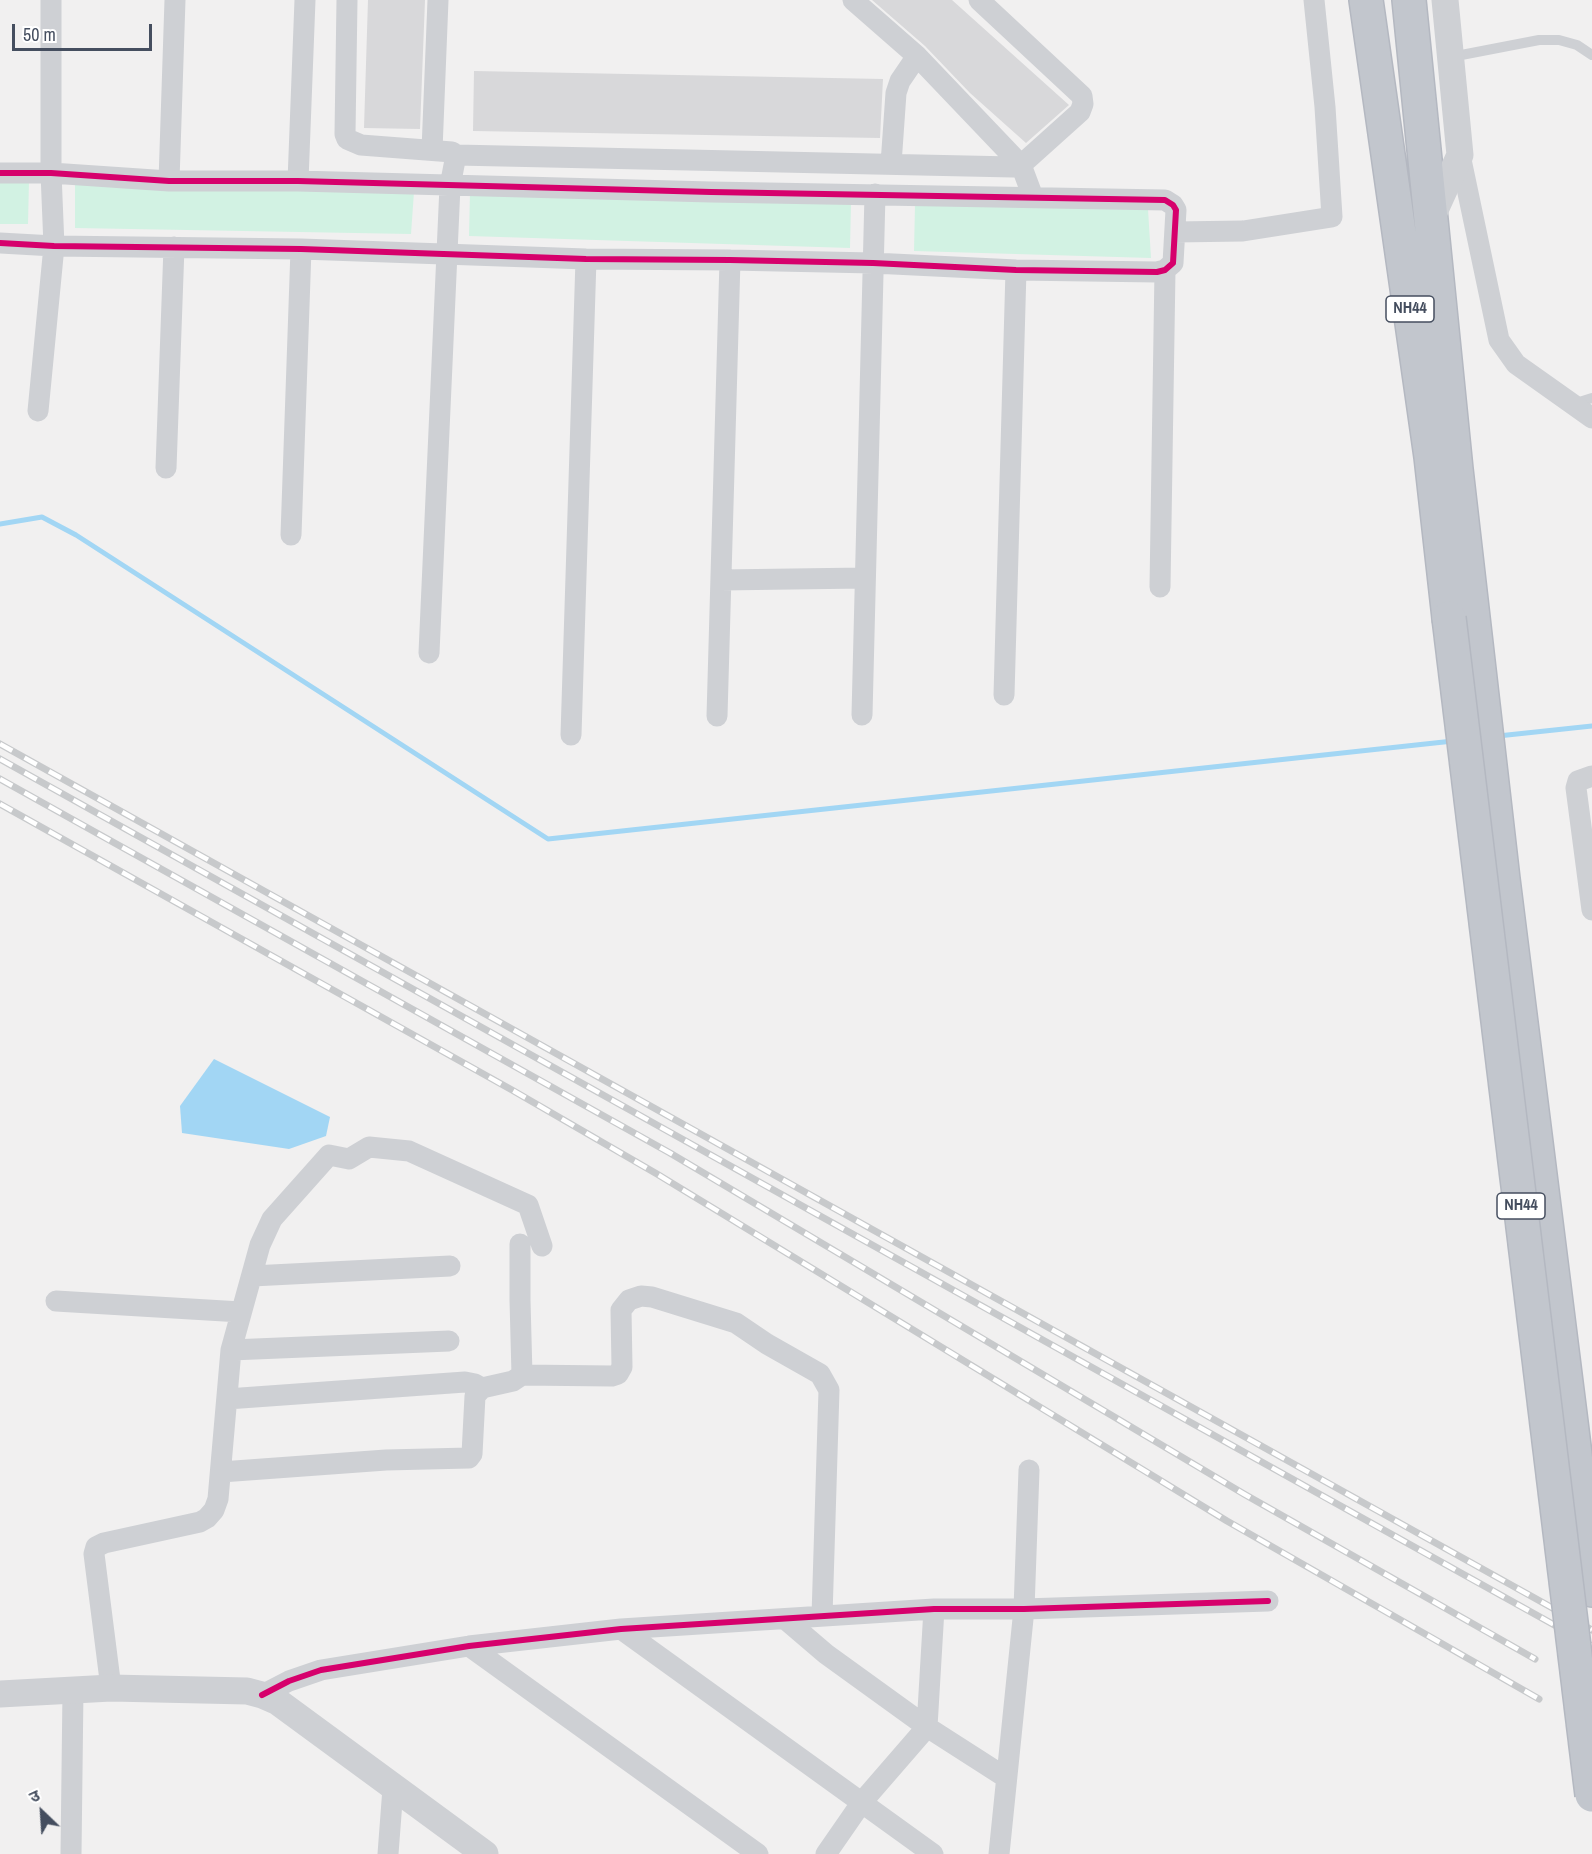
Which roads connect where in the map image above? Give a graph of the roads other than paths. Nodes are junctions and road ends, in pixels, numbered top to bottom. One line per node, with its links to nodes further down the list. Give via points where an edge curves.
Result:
1 (51, 0): 21 (street)
2 (175, 0): 22 (street)
3 (305, 0): 23 (street)
4 (347, 0): 15 (street, via 345,134 361,145)
5 (438, 0): 15 (street)
6 (853, 0): 13 (street)
7 (980, 0): 19 (street, via 1082,96 1080,112)
8 (1314, 0): 28 (street, via 1332,217 1243,231)
9 (1365, 0): 47 (highway, NH44, via 1431,457)
10 (1409, 0): 27 (highway, NH44)
11 (1445, 0): 14 (street)
12 (1592, 55): 14 (lane, via 1577,45 1539,40)
13 (917, 56): 18 (street, via 896,93); 19 (street)
14 (1451, 57): 16 (street)
15 (432, 150): 17 (street)
16 (1460, 154): 27 (street); 39 (street, via 1499,340 1516,364)
17 (456, 155): 18 (street); 24 (street)
18 (891, 164): 19 (street)
19 (1022, 165): 26 (street)
20 (0, 173): 21 (street)
21 (51, 173): 22 (street); 30 (street)
22 (169, 181): 23 (street)
23 (298, 181): 24 (street)
24 (450, 186): 25 (street); 33 (street)
25 (875, 194): 26 (street); 36 (street)
26 (1034, 197): 28 (street, via 1165,200 1176,210)
27 (1430, 220): 47 (highway, NH44, via 1456,469)
28 (1175, 232): 38 (street, via 1173,263)
29 (0, 243): 30 (street)
30 (54, 246): 31 (street); 40 (street)
31 (174, 247): 32 (street); 42 (street)
32 (301, 249): 33 (street); 43 (street)
33 (447, 254): 34 (street); 48 (street)
34 (586, 259): 35 (street); 52 (street)
35 (730, 260): 36 (street); 45 (street)
36 (873, 263): 37 (street); 44 (street)
37 (1016, 270): 38 (street); 49 (street)
38 (1165, 270): 46 (street)
39 (1582, 401): 41 (street)
40 (38, 411)
41 (1592, 418)
42 (166, 468)
43 (291, 536)
44 (864, 578): 45 (street); 50 (street)
45 (721, 580): 51 (street)
46 (1160, 587)
47 (1461, 618): 68 (highway, NH44, via 1503,879); 83 (highway, NH44, bridge)
48 (429, 653)
49 (1004, 696)
50 (862, 715)
51 (717, 716)
52 (571, 735)
53 (1592, 776): 54 (street, via 1578,781 1576,788)
54 (1592, 910)
55 (520, 1244): 63 (street)
56 (542, 1246): 58 (street, via 528,1206 409,1151 369,1147 349,1159 329,1155 272,1219)
57 (450, 1266): 58 (street)
58 (252, 1276): 60 (street)
59 (56, 1301): 60 (street)
60 (241, 1312): 62 (street)
61 (449, 1341): 62 (street)
62 (231, 1350): 65 (street)
63 (522, 1375): 64 (street); 72 (street, via 618,1374 622,1367 621,1310 629,1300 641,1296 736,1323 820,1374 829,1390)
64 (482, 1388): 65 (street, via 465,1382); 67 (street, via 475,1396 472,1454 464,1459 386,1460)
65 (227, 1399): 67 (street)
66 (1029, 1470): 71 (street)
67 (221, 1472): 76 (street, via 218,1499 207,1518 96,1547)
68 (1592, 1590)
69 (1268, 1601): 71 (street)
70 (934, 1609): 71 (street); 72 (street); 80 (street)
71 (1024, 1609): 81 (street)
72 (822, 1616): 73 (street)
73 (784, 1619): 74 (street); 80 (street)
74 (621, 1629): 75 (street); 84 (street)
75 (469, 1646): 79 (street, via 321,1670); 88 (street)
76 (111, 1688): 77 (street); 79 (street, via 247,1691)
77 (73, 1690): 78 (street); 85 (street)
78 (0, 1694)
79 (262, 1695): 82 (street, via 278,1702)
80 (927, 1727): 81 (street); 84 (street)
81 (1005, 1777): 91 (street)
82 (393, 1788): 86 (street); 87 (street)
83 (1592, 1795)
84 (862, 1802): 89 (street); 90 (street)
85 (71, 1854)
86 (388, 1854)
87 (485, 1854)
88 (758, 1854)
89 (826, 1854)
90 (933, 1854)
91 (999, 1854)

